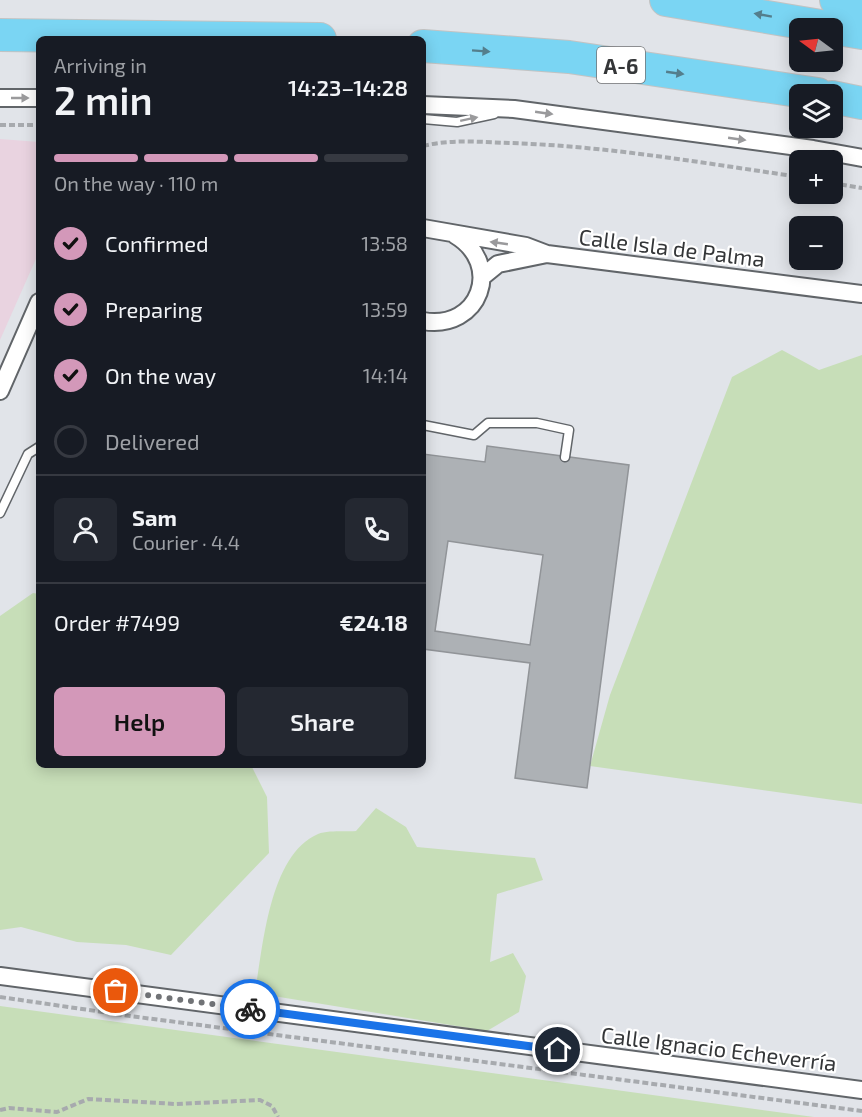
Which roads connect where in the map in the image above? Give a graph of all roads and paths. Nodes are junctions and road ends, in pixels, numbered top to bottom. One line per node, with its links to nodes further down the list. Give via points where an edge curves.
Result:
1 (666, 0): 5 (highway, one-way to 1)
2 (792, 0): 4 (highway)
3 (836, 0): 4 (highway)
4 (862, 10)
5 (862, 33)
6 (0, 35): 7 (highway)
7 (80, 36)
8 (426, 46): 9 (highway, A-6, one-way to 9, via 569,57)
9 (789, 90)
10 (0, 98): 11 (street, one-way to 11)
11 (36, 98)
12 (843, 99): 13 (highway)
13 (862, 103)
14 (426, 105): 15 (street)
15 (514, 109): 16 (lane, one-way to 15, via 458,122); 20 (street, one-way to 20)
16 (426, 119)
17 (0, 124): 18 (path)
18 (36, 125)
19 (426, 145): 21 (path, via 451,141 537,144 638,153)
20 (862, 158)
21 (789, 175)
22 (843, 185): 23 (path)
23 (862, 188)
24 (426, 228): 25 (street, Calle Isla de Palma)
25 (451, 233): 26 (street, Calle Isla de Palma, one-way to 25, via 526,246); 27 (street, via 476,257)
26 (547, 254): 27 (street, Calle Isla de Palma, via 498,264); 28 (street, Calle Isla de Palma)
27 (482, 277): 30 (street, via 473,305 455,320)
28 (862, 294)
29 (36, 309): 31 (street)
30 (426, 321)
31 (0, 391)
32 (426, 426): 34 (lane, via 474,435 488,423 537,423 569,430)
33 (36, 449): 35 (lane, via 28,454)
34 (565, 457)
35 (0, 513)
36 (0, 976): 38 (street, Calle Ignacio Echeverría)
37 (0, 997): 40 (path)
38 (862, 1089)
39 (0, 1110): 41 (path, via 57,1112 88,1099 176,1104 260,1100 272,1106)
40 (862, 1111)
41 (278, 1117)

